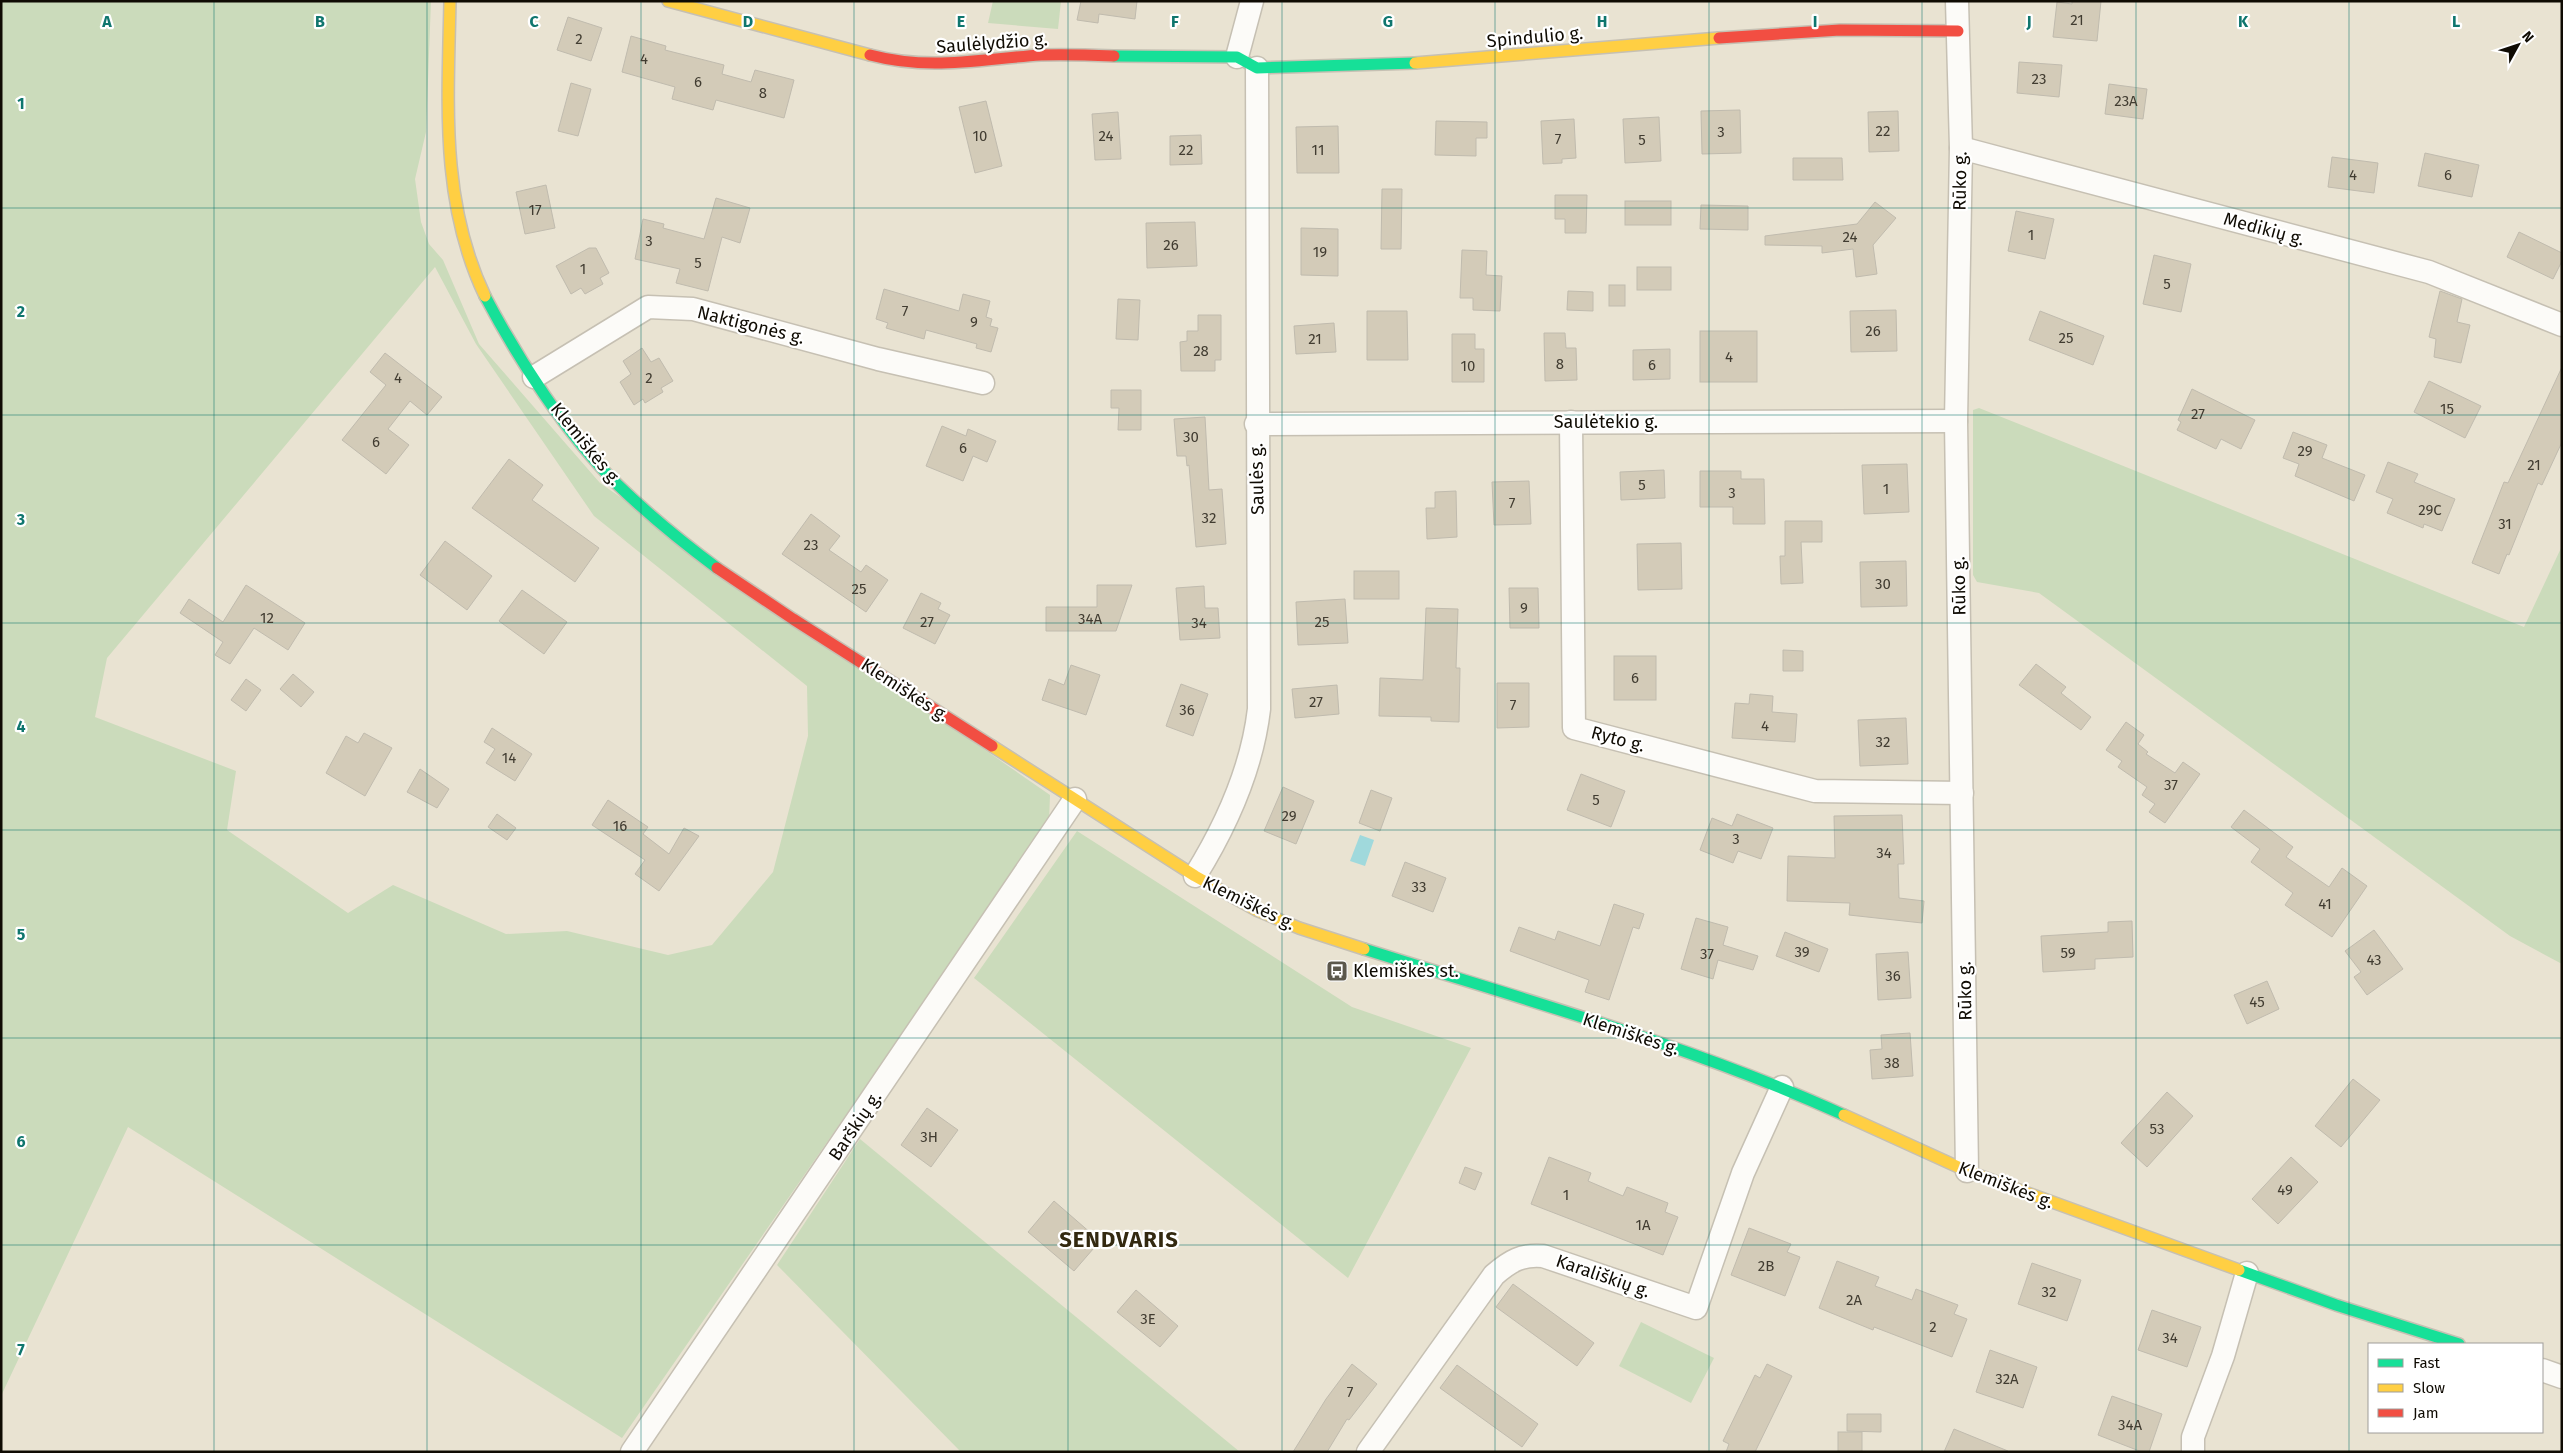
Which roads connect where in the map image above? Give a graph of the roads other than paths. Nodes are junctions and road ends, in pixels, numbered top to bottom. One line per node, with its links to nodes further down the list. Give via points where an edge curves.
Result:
1 (450, 1): 9 (street, Klemiškės g., via 448,117 457,216 468,258 500,325)
2 (668, 1): 6 (street, Saulėlydžio g., via 889,60 934,65 1043,55)
3 (1252, 1): 6 (street, Saulės g.)
4 (1957, 1): 5 (street, Rūko g.)
5 (1958, 31): 6 (street, Spindulio g., via 1840,30 1753,35 1436,62); 7 (street, Rūko g.)
6 (1247, 63): 13 (street, Saulės g.)
7 (1961, 148): 8 (street, Medikių g., via 2429,272); 12 (street, Rūko g.)
8 (2562, 325)
9 (534, 377): 10 (street, Naktigonės g., via 648,306 693,309 878,359); 15 (street, Klemiškės g., via 583,445 617,484 688,547)
10 (983, 383)
11 (1571, 422): 12 (street, Saulėtekio g.); 13 (street, Saulėtekio g.); 14 (street, Ryto g., via 1574,728 1815,791)
12 (1956, 422): 14 (street, Rūko g.)
13 (1256, 424): 16 (street, Saulės g., via 1259,709 1255,740 1219,833)
14 (1962, 793): 18 (street, Rūko g.)
15 (1074, 799): 16 (street, Klemiškės g.); 23 (street, Barškių g.)
16 (1195, 876): 17 (street, Klemiškės g., via 1256,910 1299,928 1651,1040)
17 (1782, 1088): 18 (street, Klemiškės g.); 24 (street, Karališkių g., via 1743,1173 1696,1308 1544,1256 1529,1254 1516,1258 1494,1275)
18 (1967, 1171): 19 (street, Klemiškės g.)
19 (2247, 1273): 20 (street, Klemiškės g.); 25 (street, via 2223,1356 2193,1438)
20 (2456, 1343)
21 (2543, 1370): 22 (street)
22 (2562, 1377)
23 (632, 1452)
24 (1368, 1452)
25 (2193, 1452)

